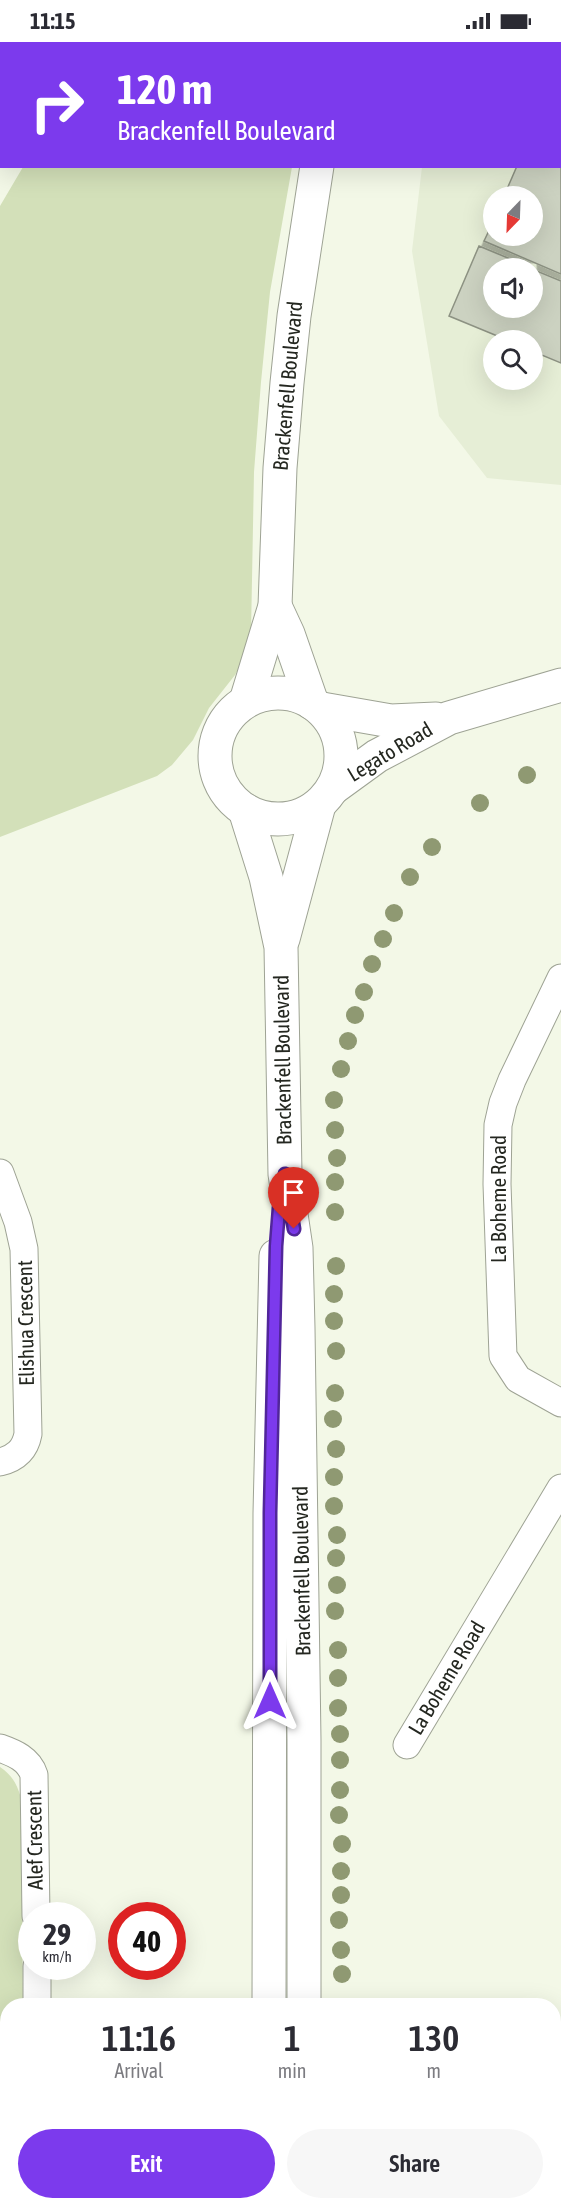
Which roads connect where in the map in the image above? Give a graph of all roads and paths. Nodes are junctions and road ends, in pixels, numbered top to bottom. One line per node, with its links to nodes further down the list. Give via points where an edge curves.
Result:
1 (317, 168): 2 (street, Brackenfell Boulevard, via 289,361)
2 (275, 606): 4 (street, Brackenfell Boulevard); 5 (street, Brackenfell Boulevard)
3 (561, 685): 6 (street, Legato Road)
4 (246, 701): 5 (street, via 286,693); 8 (street, via 230,714 219,732 214,752 225,791)
5 (317, 706): 6 (street, Legato Road, via 391,721); 7 (street, via 334,728 341,748 340,769)
6 (448, 718): 7 (street, Legato Road, via 377,756)
7 (326, 796): 8 (street, via 300,816 279,819); 9 (street, Brackenfell Boulevard)
8 (245, 810): 9 (street, Brackenfell Boulevard, via 263,866)
9 (281, 947): 12 (street, Brackenfell Boulevard)
10 (561, 978): 13 (street, La Boheme Road, via 503,1102 498,1125 497,1184 503,1356 518,1379)
11 (0, 1173): 14 (street, Elishua Crescent, via 24,1249 28,1434 17,1455)
12 (285, 1174): 21 (street, Brackenfell Boulevard, via 276,1246 270,1513); 22 (street, Brackenfell Boulevard, via 296,1248)
13 (561, 1403)
14 (0, 1462)
15 (561, 1488): 16 (street, La Boheme Road)
16 (407, 1744)
17 (0, 1748): 18 (street, Alef Crescent, via 21,1757 34,1775)
18 (36, 1902)
19 (37, 1980): 20 (street)
20 (37, 1998)
21 (269, 1998)
22 (310, 1998)

